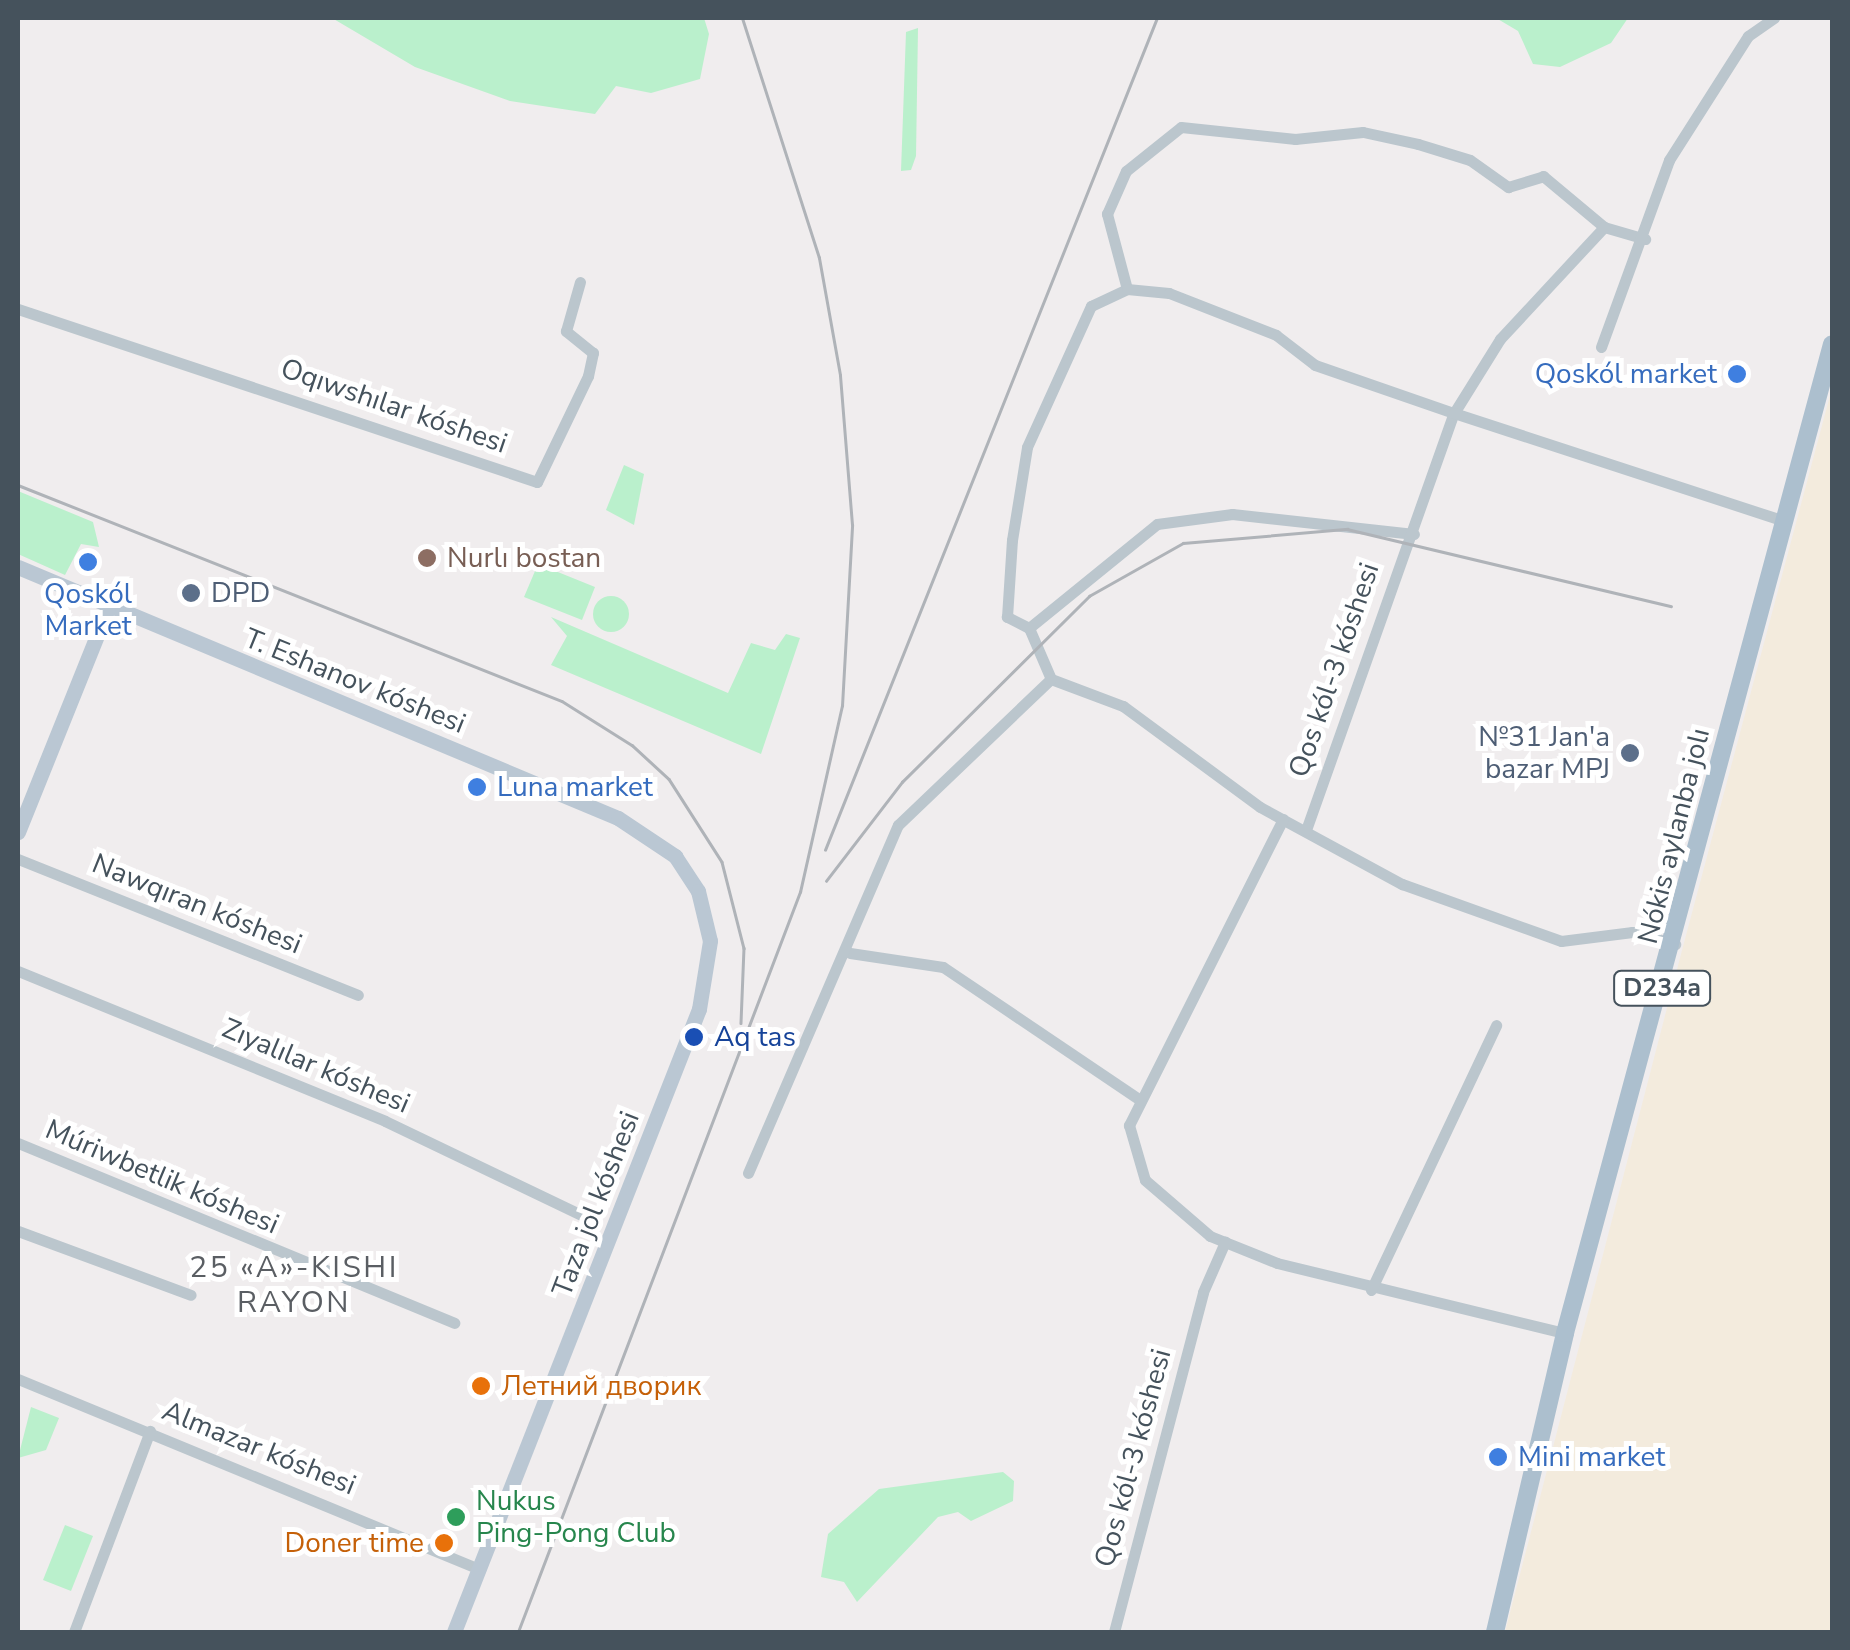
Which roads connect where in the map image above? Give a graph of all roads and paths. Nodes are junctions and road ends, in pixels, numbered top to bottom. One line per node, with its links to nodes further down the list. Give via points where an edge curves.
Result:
1 (1774, 18): 3 (street, via 1748,36 1685,132)
2 (1604, 226): 3 (street); 5 (street, via 1543,176 1508,187 1470,160 1418,144 1362,132 1295,138 1181,127 1126,171 1106,214); 9 (street, via 1500,339)
3 (1644, 239): 8 (street)
4 (580, 282): 6 (street, Oqıwshılar kóshesi, via 566,331 592,352 588,376 537,482)
5 (1128, 288): 9 (street, via 1230,315 1315,365); 14 (street, via 1091,306 1050,382 1019,482 1007,617)
6 (18, 309)
7 (1832, 344): 10 (main road, Nókis aylanba jolı / D234a)
8 (1600, 347)
9 (1454, 413): 10 (street); 11 (street)
10 (1785, 521): 21 (main road, Nókis aylanba jolı / D234a)
11 (1414, 534): 14 (street, Qos kól-3 kóshesi, via 1232,514 1157,524); 18 (street, Qos kól-3 kóshesi, via 1394,566)
12 (18, 567): 13 (main road, T. Eshanov kóshesi)
13 (108, 608): 16 (main road, T. Eshanov kóshesi); 19 (main road)
14 (1030, 628): 15 (street)
15 (1050, 679): 17 (street, via 1123,706); 22 (street, via 898,825)
16 (618, 818): 38 (main road, Taza jol kóshesi, via 675,856 698,891 708,972)
17 (1283, 819): 18 (street); 26 (street, via 1215,945 1196,1006)
18 (1306, 830): 21 (street, via 1402,884 1561,941 1632,932)
19 (18, 832)
20 (18, 859): 24 (street, Nawqıran kóshesi)
21 (1674, 944): 35 (main road, Nókis aylanba jolı / D234a)
22 (850, 953): 26 (street, via 943,967); 28 (street)
23 (18, 972): 29 (street, Zıyalılar kóshesi, via 385,1121)
24 (358, 995)
25 (1496, 1025): 32 (street)
26 (1140, 1100): 31 (street, via 1129,1125 1145,1180 1168,1209)
27 (18, 1143): 34 (street, Múriwbetlik kóshesi)
28 (748, 1172)
29 (590, 1219)
30 (18, 1231): 33 (street)
31 (1225, 1242): 32 (street); 41 (street, Qos kól-3 kóshesi, via 1203,1292)
32 (1371, 1290): 35 (street)
33 (191, 1295)
34 (454, 1323)
35 (1565, 1334): 42 (main road, Nókis aylanba jolı / D234a)
36 (18, 1379): 37 (street, Almazar kóshesi)
37 (150, 1430): 38 (street, Almazar kóshesi); 39 (street)
38 (480, 1569): 40 (main road, Taza jol kóshesi)
39 (74, 1632)
40 (454, 1632)
41 (1114, 1632)
42 (1495, 1632)

